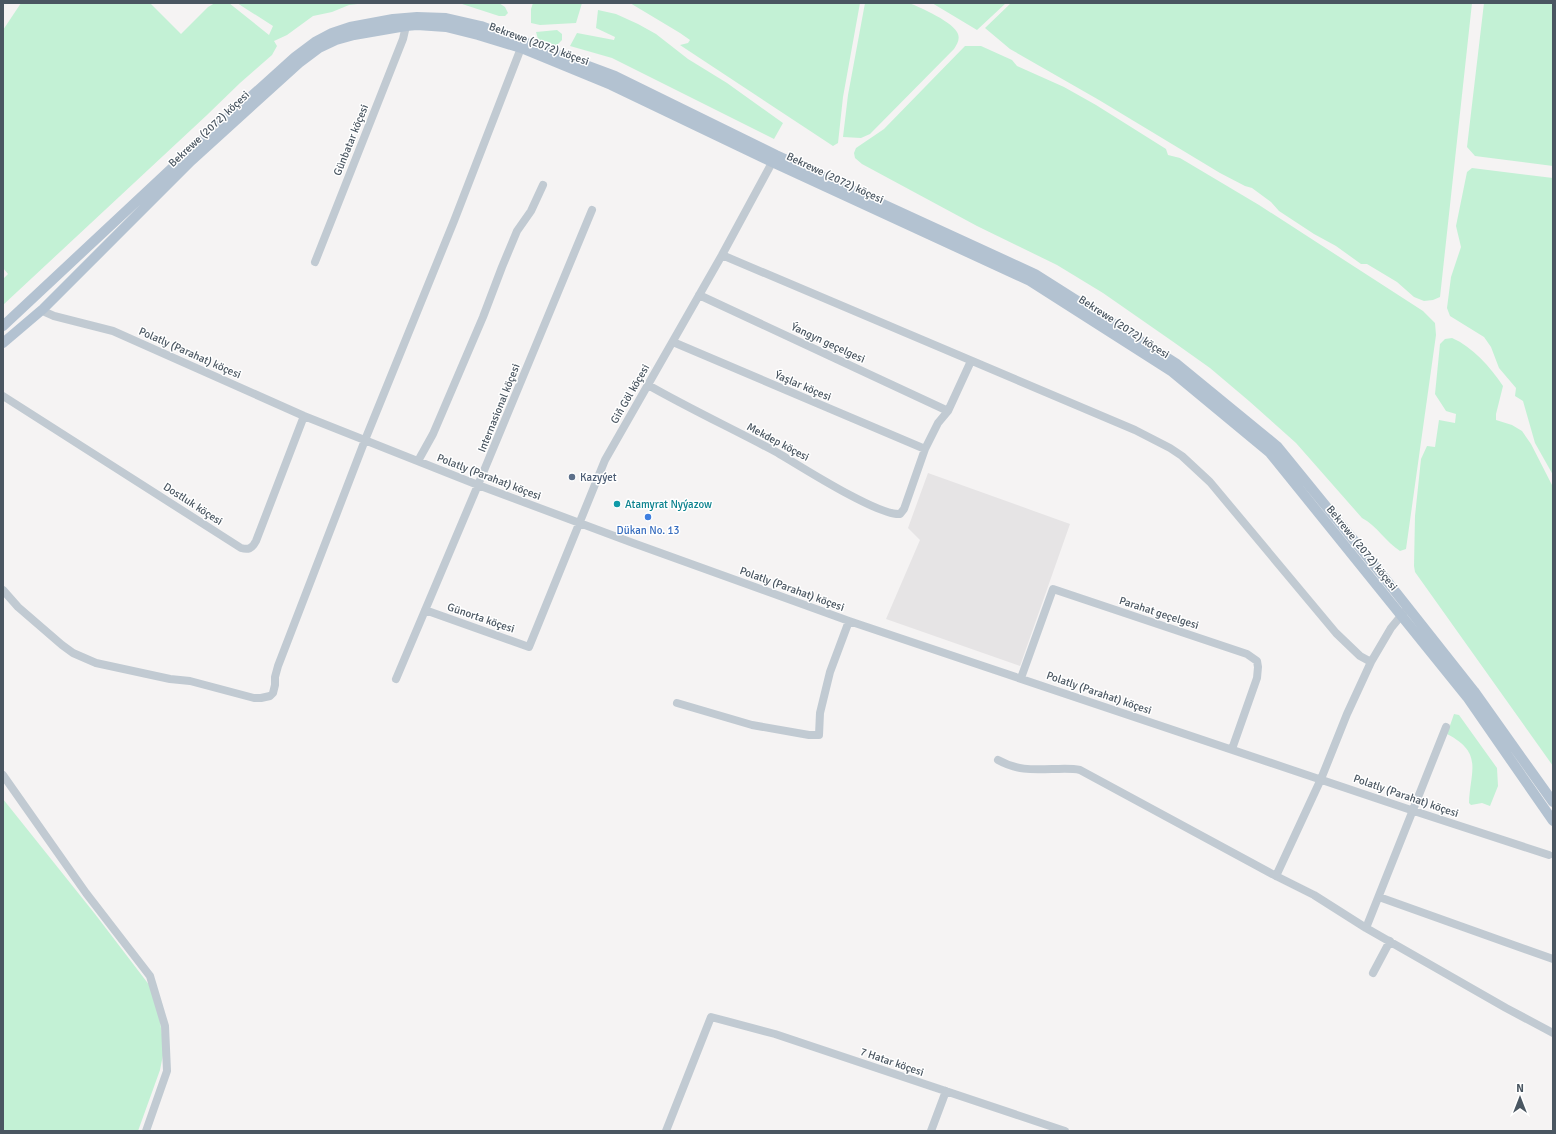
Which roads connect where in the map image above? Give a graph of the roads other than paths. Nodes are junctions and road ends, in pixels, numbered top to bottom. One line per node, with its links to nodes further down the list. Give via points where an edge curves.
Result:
1 (406, 26): 2 (main road, Bekrewe (2072) köçesi, via 462,30); 7 (street, Günbatar köçesi); 9 (main road, Bekrewe (2072) köçesi, via 336,40 319,48 299,63 191,161)
2 (521, 48): 3 (main road, Bekrewe (2072) köçesi, via 611,85); 18 (street, via 460,207)
3 (774, 159): 6 (street, Giň Göl köçesi); 10 (main road, Bekrewe (2072) köçesi, via 615,76 481,26 446,18 417,17 350,27 332,33 295,57); 25 (main road, Bekrewe (2072) köçesi, via 1035,274 1177,364 1276,446)
4 (543, 185): 20 (street, via 531,211 517,231 433,434)
5 (592, 210): 21 (street, Internasional köçesi)
6 (722, 255): 8 (street, Giň Göl köçesi); 13 (street)
7 (315, 262)
8 (698, 295): 11 (street, Giň Göl köçesi); 16 (street, Ýangyn geçelgesi)
9 (43, 309): 12 (main road, Bekrewe (2072) köçesi); 17 (street, Polatly (Parahat) köçesi, via 54,316 114,331)
10 (3, 326)
11 (673, 342): 14 (street, Giň Göl köçesi); 19 (street, Ýaşlar köçesi)
12 (3, 343)
13 (971, 361): 16 (street); 28 (street, via 1135,430 1182,456 1210,482 1336,632 1360,656)
14 (648, 385): 19 (street, Mekdep köçesi, via 878,509 896,514 900,514 904,509); 22 (street, Giň Göl köçesi, via 605,460)
15 (3, 396): 17 (street, Dostluk köçesi, via 245,549 249,549 256,541)
16 (948, 411): 19 (street, via 938,423)
17 (304, 416): 18 (street, Polatly (Parahat) köçesi)
18 (365, 440): 20 (street, Polatly (Parahat) köçesi); 23 (street, via 278,666 275,689 266,698 254,698 201,684 96,663 73,653 57,642)
19 (925, 449)
20 (418, 461): 21 (street, Polatly (Parahat) köçesi)
21 (478, 485): 22 (street, Polatly (Parahat) köçesi); 24 (street, Internasional köçesi)
22 (579, 523): 26 (street, Polatly (Parahat) köçesi); 27 (street, Giň Göl köçesi)
23 (3, 590)
24 (425, 610): 27 (street, Günorta köçesi); 30 (street, Internasional köçesi)
25 (1405, 612): 28 (street, via 1391,628); 37 (main road, Bekrewe (2072) köçesi, via 1474,691); 39 (main road, Bekrewe (2072) köçesi)
26 (848, 621): 29 (street, Polatly (Parahat) köçesi); 31 (street, via 830,672 820,713 819,735 752,725)
27 (529, 647)
28 (1371, 662): 36 (street)
29 (1020, 678): 33 (street, Polatly (Parahat) köçesi); 33 (street, Parahat geçelgesi, via 1053,590 1247,654 1257,661 1257,678)
30 (396, 679)
31 (677, 703)
32 (1446, 727): 38 (street)
33 (1232, 749): 36 (street, Polatly (Parahat) köçesi)
34 (998, 760): 41 (street, via 1016,769 1080,770)
35 (3, 776): 49 (street, via 86,893 150,976 165,1026 167,1071)
36 (1321, 779): 38 (street, Polatly (Parahat) köçesi); 41 (street)
37 (1553, 802)
38 (1414, 811): 40 (street, Polatly (Parahat) köçesi); 42 (street)
39 (1553, 821)
40 (1549, 855)
41 (1276, 876): 43 (street, via 1314,895)
42 (1379, 897): 43 (street); 45 (street)
43 (1366, 928): 44 (street)
44 (1390, 942): 46 (street); 47 (street)
45 (1553, 959)
46 (1373, 972)
47 (1553, 1033)
48 (946, 1091): 50 (street, 7 Hatar köçesi, via 775,1034 712,1017); 51 (street); 52 (street, 7 Hatar köçesi)
49 (146, 1131)
50 (666, 1131)
51 (931, 1131)
52 (1065, 1131)

